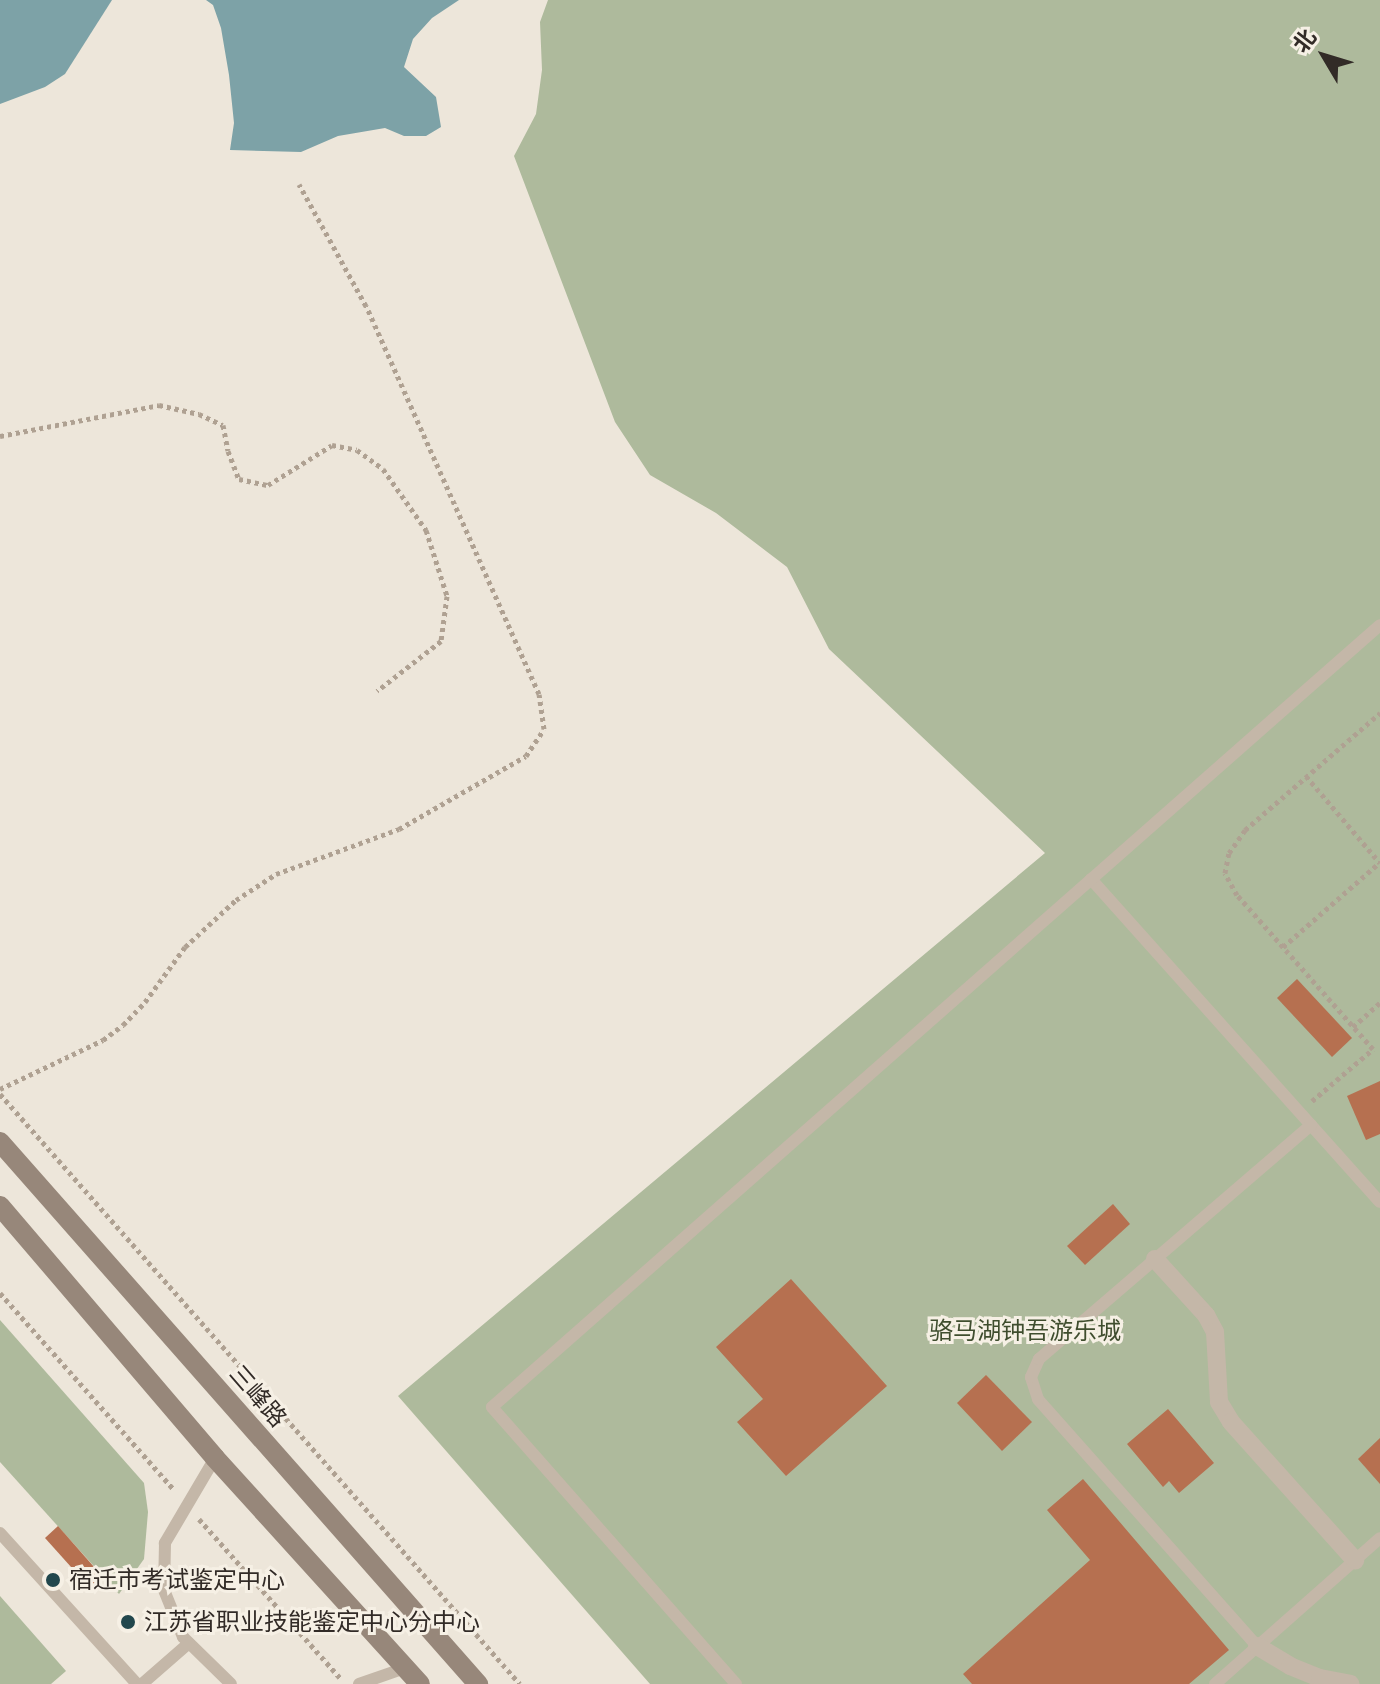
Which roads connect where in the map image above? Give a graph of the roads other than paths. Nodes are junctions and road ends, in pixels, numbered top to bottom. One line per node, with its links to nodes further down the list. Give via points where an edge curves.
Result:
1 (1380, 625): 2 (lane)
2 (1091, 879): 3 (lane); 20 (lane, via 492,1407)
3 (1311, 1125): 5 (lane); 7 (lane)
4 (0, 1142): 19 (main road, 三峰路)
5 (1380, 1202)
6 (0, 1206): 8 (main road)
7 (1155, 1259): 11 (street, via 1215,1332 1217,1391 1231,1422); 13 (lane, via 1039,1359 1031,1377 1038,1399)
8 (215, 1458): 12 (lane, via 165,1543 164,1590); 14 (main road)
9 (0, 1533): 15 (lane)
10 (1380, 1538): 11 (lane)
11 (1355, 1560): 13 (lane)
12 (189, 1643): 15 (lane); 16 (lane)
13 (1257, 1646): 21 (lane); 22 (street, via 1300,1670)
14 (405, 1668): 17 (lane); 18 (main road)
15 (140, 1684)
16 (231, 1684)
17 (359, 1684)
18 (420, 1684)
19 (478, 1684)
20 (736, 1684)
21 (1215, 1684)
22 (1350, 1684)

